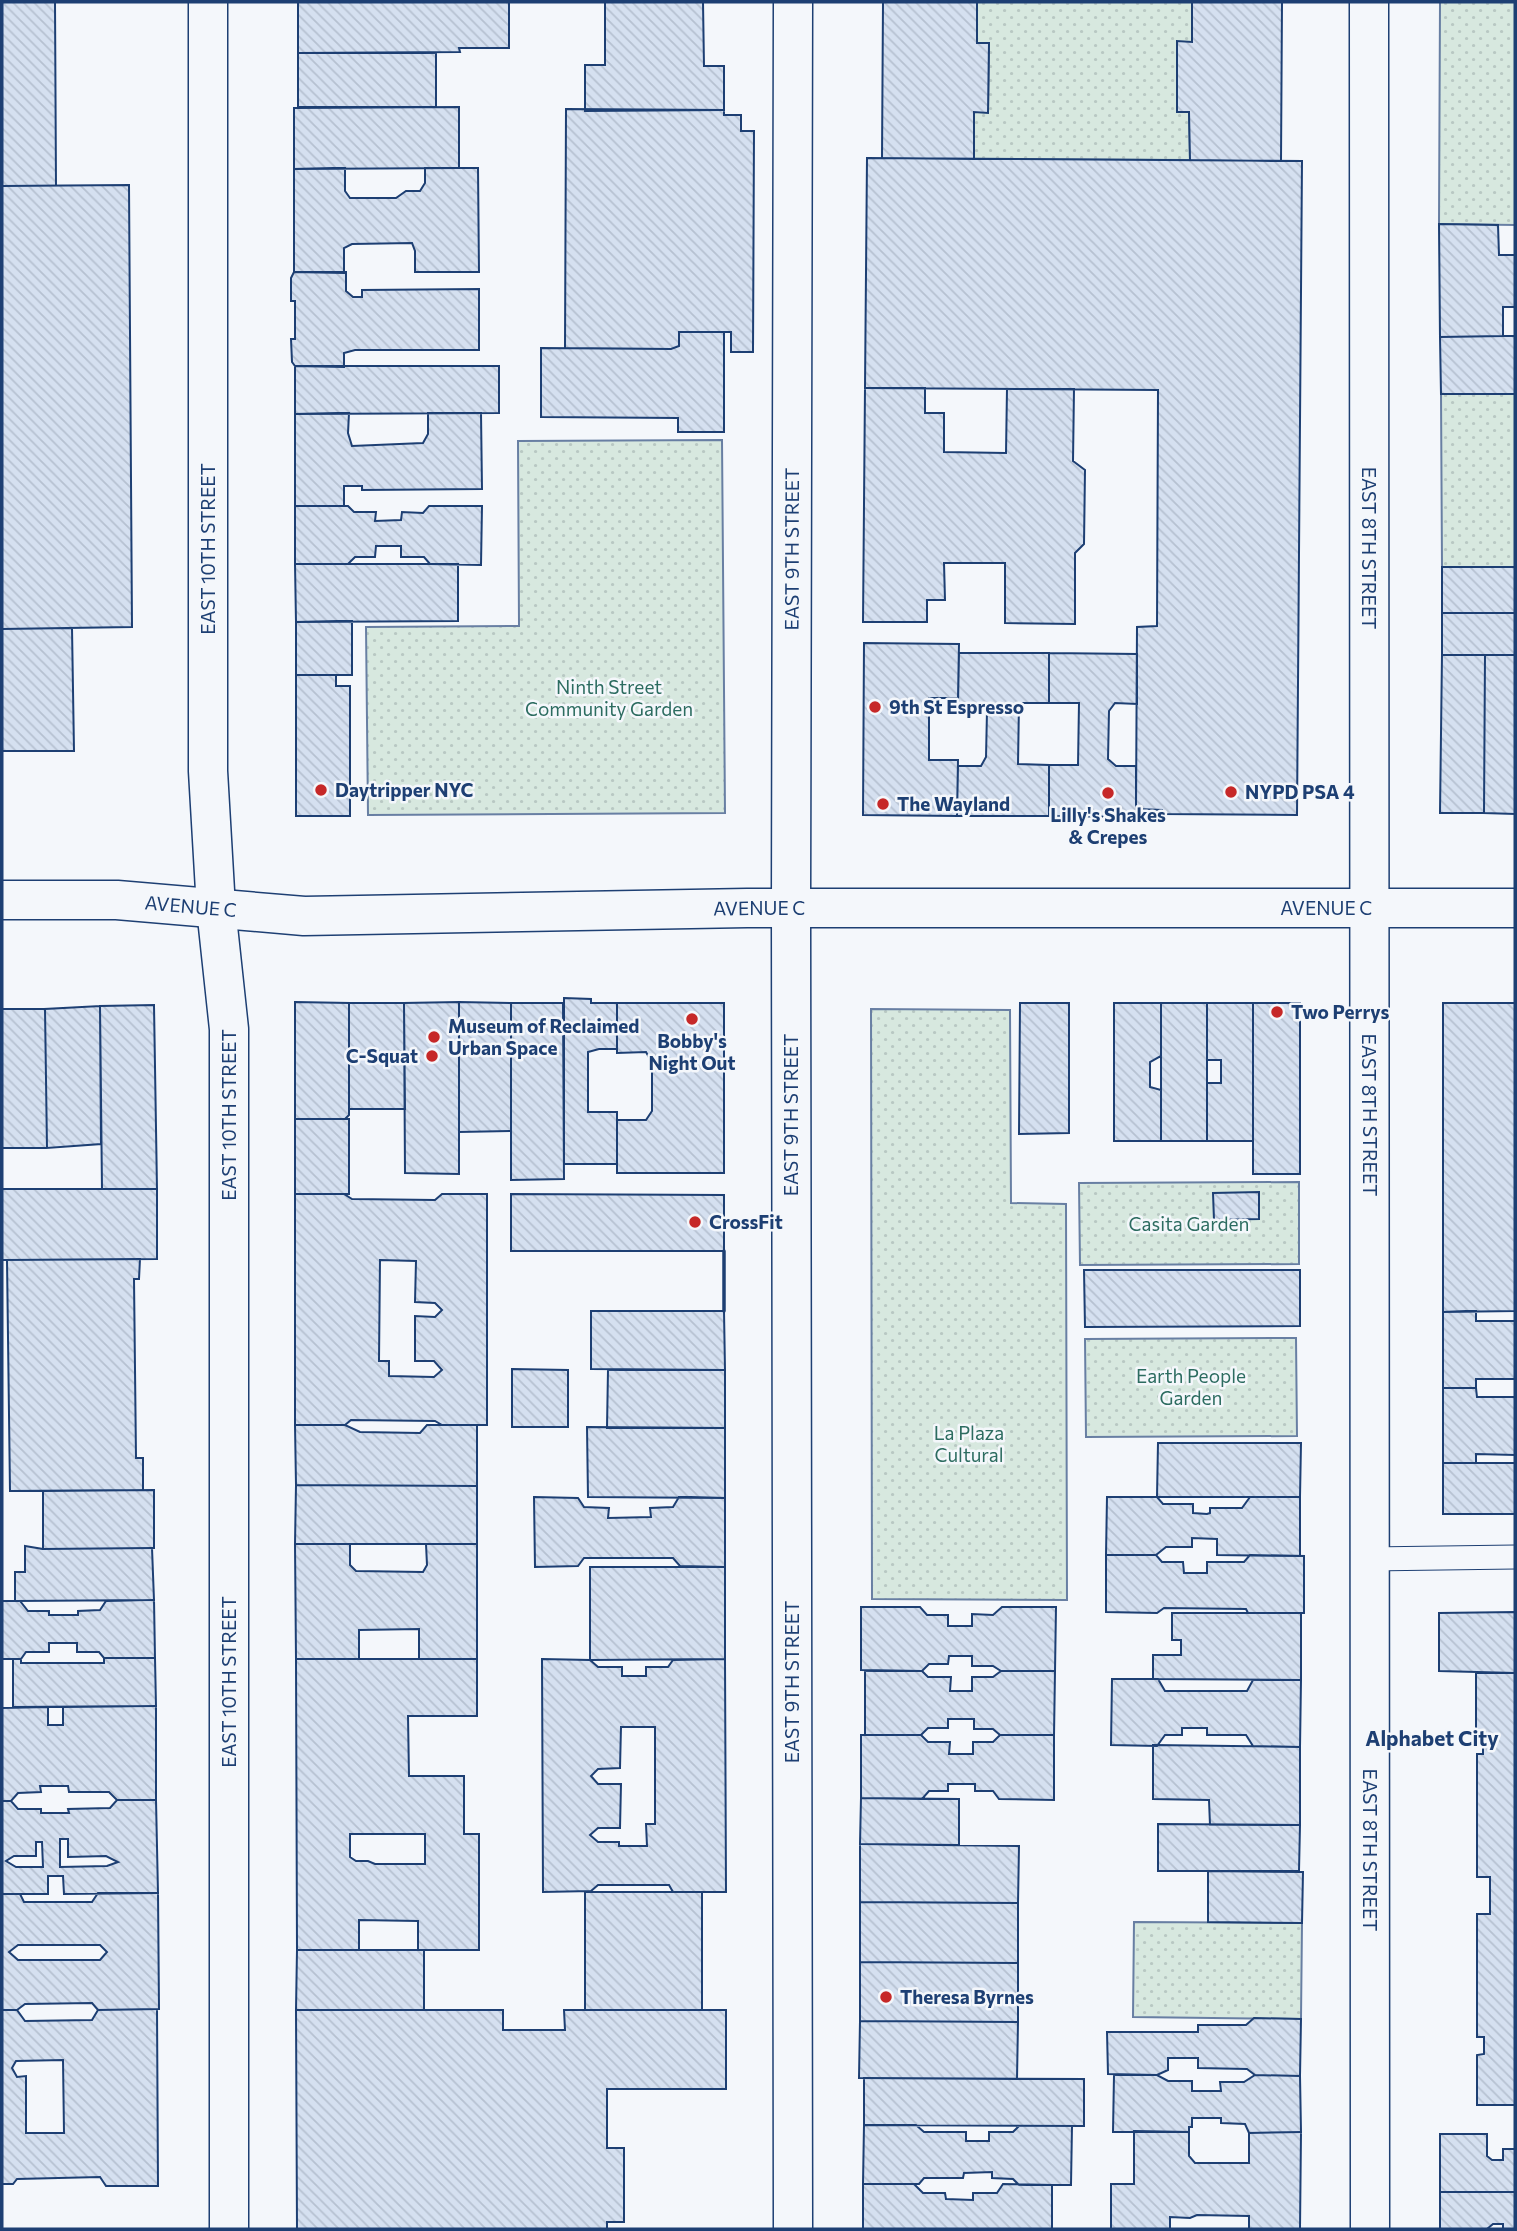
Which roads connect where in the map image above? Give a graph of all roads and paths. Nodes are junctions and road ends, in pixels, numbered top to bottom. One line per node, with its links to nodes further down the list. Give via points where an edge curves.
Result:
1 (208, 2): 5 (street, EAST 10TH STREET, via 208,783)
2 (793, 2): 6 (street, EAST 9TH STREET)
3 (1369, 2): 7 (street, EAST 8TH STREET)
4 (2, 900): 5 (street, AVENUE C, via 117,900)
5 (216, 908): 6 (street, AVENUE C, via 318,916); 11 (street, EAST 10TH STREET, via 229,1029)
6 (791, 908): 7 (street, AVENUE C); 12 (street, EAST 9TH STREET)
7 (1368, 908): 8 (street, AVENUE C); 10 (street, EAST 8TH STREET)
8 (1515, 908)
9 (1515, 1557): 10 (lane)
10 (1369, 1559): 13 (street, EAST 8TH STREET)
11 (229, 2229)
12 (793, 2229)
13 (1370, 2229)

